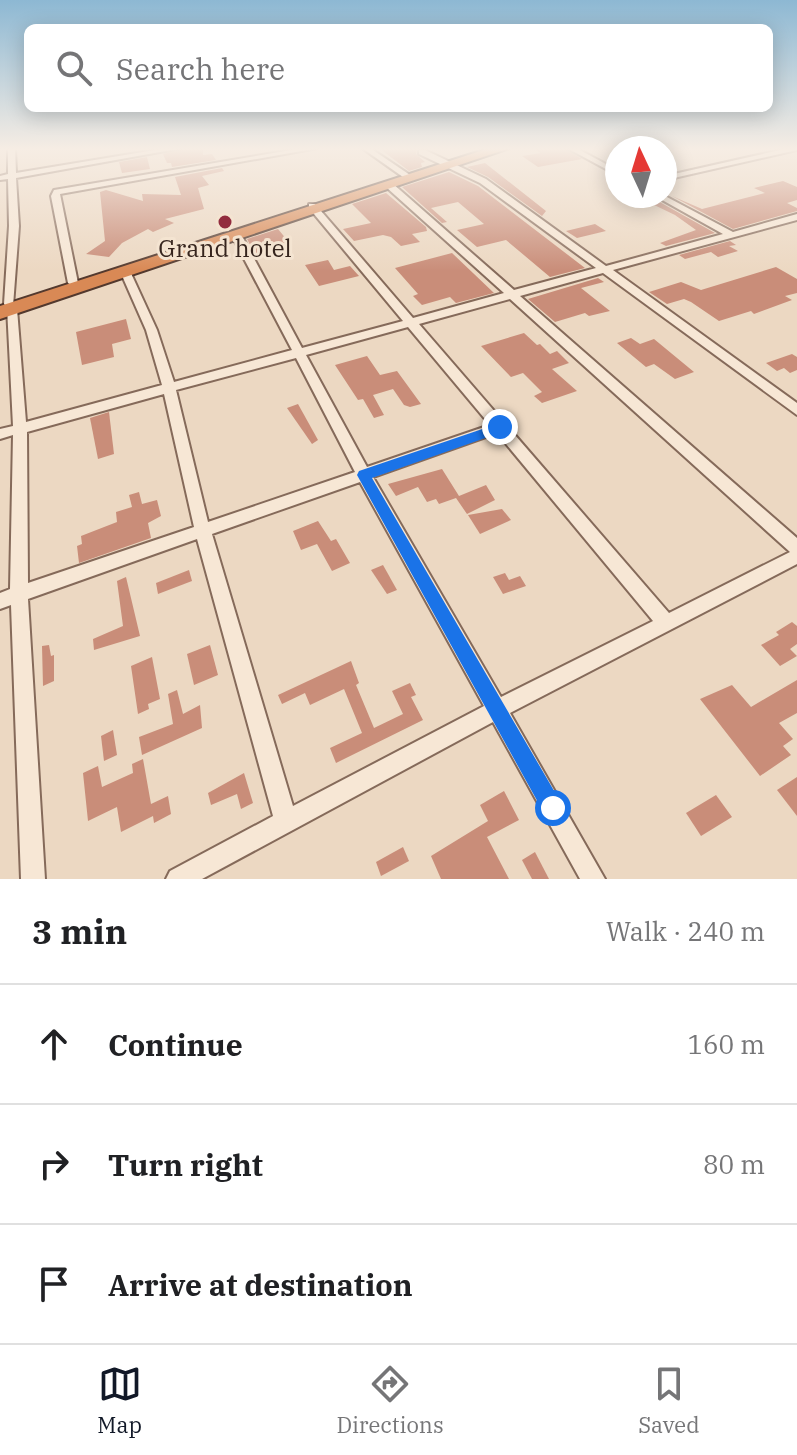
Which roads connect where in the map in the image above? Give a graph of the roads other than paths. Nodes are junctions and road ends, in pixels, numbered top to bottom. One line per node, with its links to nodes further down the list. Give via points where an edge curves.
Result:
1 (13, 189): 10 (street)
2 (72, 189): 16 (street, via 55,196)
3 (367, 189): 8 (highway)
4 (376, 189): 8 (highway)
5 (394, 189): 17 (street)
6 (494, 189): 14 (street)
7 (659, 196): 12 (street)
8 (314, 208): 13 (highway); 16 (highway); 19 (street)
9 (797, 217): 12 (street)
10 (14, 226): 11 (street); 18 (street)
11 (0, 228)
12 (730, 234): 14 (street)
13 (237, 236): 15 (highway); 20 (street)
14 (603, 269): 17 (street); 22 (street)
15 (125, 271): 18 (highway); 21 (street, via 146,316)
16 (73, 283): 18 (highway)
17 (512, 294): 19 (street); 28 (street)
18 (5, 308): 24 (street)
19 (413, 322): 20 (street); 23 (street)
20 (298, 354): 21 (street); 26 (street)
21 (168, 390): 24 (street); 27 (street)
22 (797, 410)
23 (500, 427): 26 (street); 32 (street)
24 (20, 429): 25 (street); 30 (street)
25 (0, 434)
26 (364, 475): 27 (street); 33 (street)
27 (202, 530): 30 (street); 34 (street)
28 (797, 548)
29 (797, 556): 32 (street)
30 (19, 595): 31 (street); 35 (street)
31 (0, 601)
32 (666, 623): 33 (street)
33 (498, 709): 34 (street); 37 (street)
34 (286, 822): 36 (street)
35 (33, 879)
36 (178, 879)
37 (593, 879)

